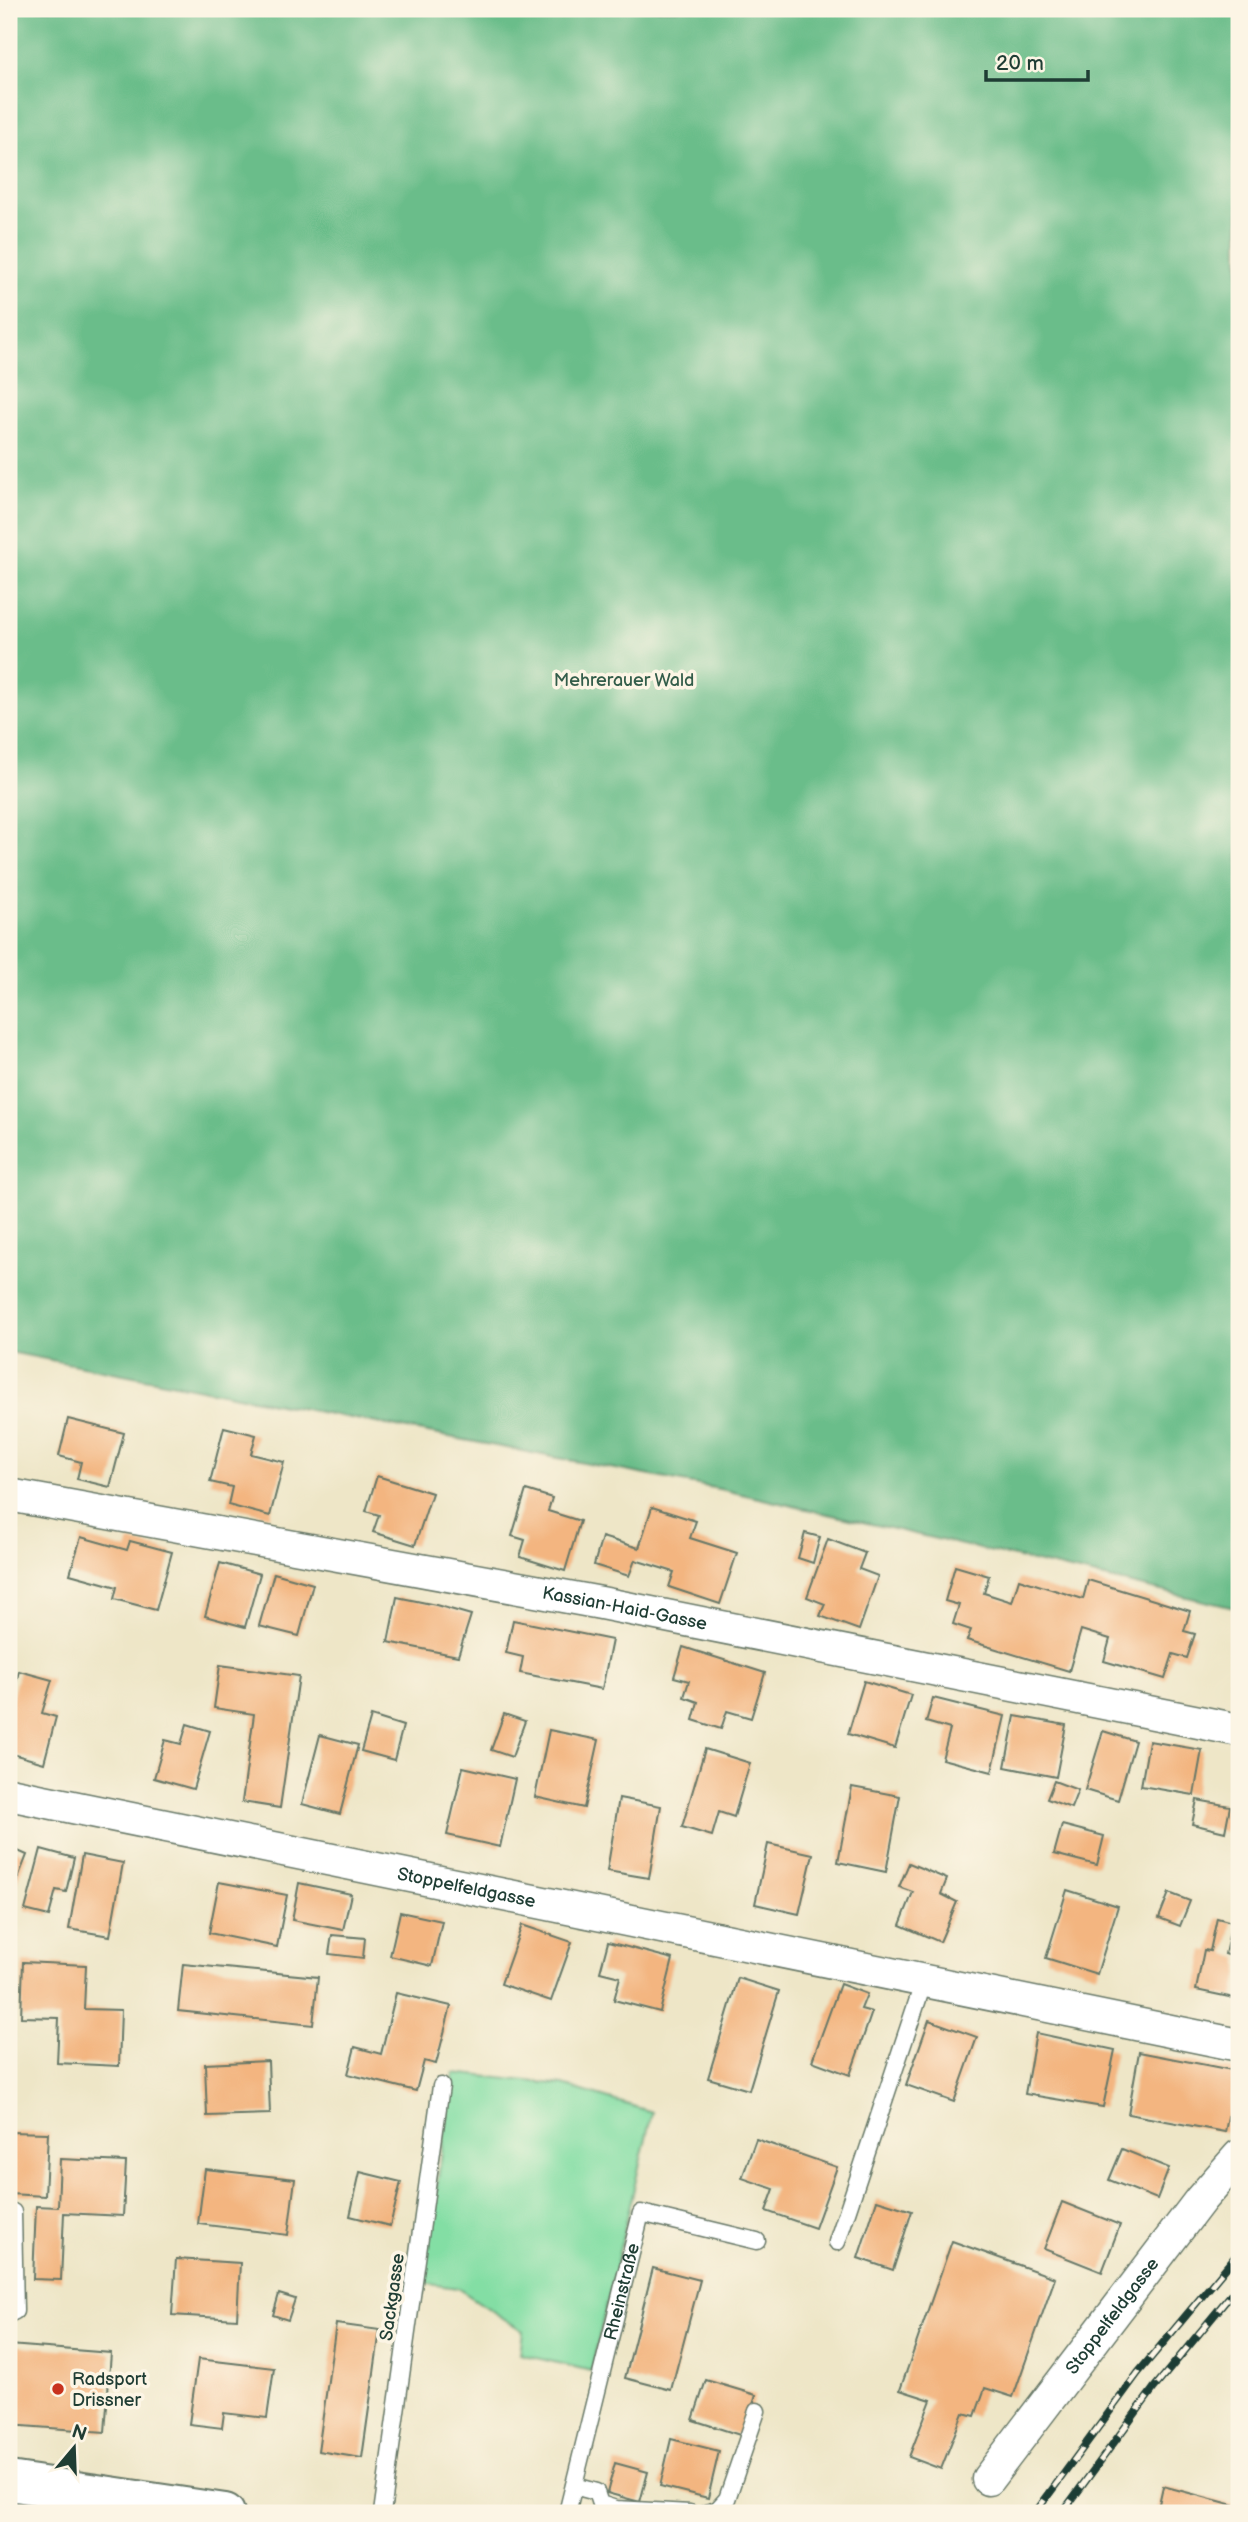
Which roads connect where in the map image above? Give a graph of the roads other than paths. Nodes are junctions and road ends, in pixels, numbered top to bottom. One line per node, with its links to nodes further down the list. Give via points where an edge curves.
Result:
1 (9, 1495): 2 (street, Kassian-Haid-Gasse, via 601,1603)
2 (1239, 1730)
3 (9, 1794): 4 (street, Stoppelfeldgasse)
4 (924, 1981): 5 (street, Stoppelfeldgasse); 10 (lane)
5 (1239, 2045)
6 (441, 2086): 17 (lane, Sackgasse)
7 (1239, 2156): 13 (street, Stoppelfeldgasse, via 1201,2199)
8 (13, 2211): 11 (lane, via 15,2311)
9 (757, 2241): 15 (lane, Rheinstraße, via 641,2213)
10 (837, 2242)
11 (9, 2314)
12 (757, 2411): 20 (lane, via 727,2499 717,2510)
13 (988, 2479)
14 (9, 2481): 16 (main road)
15 (574, 2486): 18 (lane, Rheinstraße); 19 (lane, via 596,2492 600,2504 616,2509)
16 (225, 2513)
17 (382, 2513)
18 (567, 2513)
19 (690, 2513)
20 (706, 2513)

